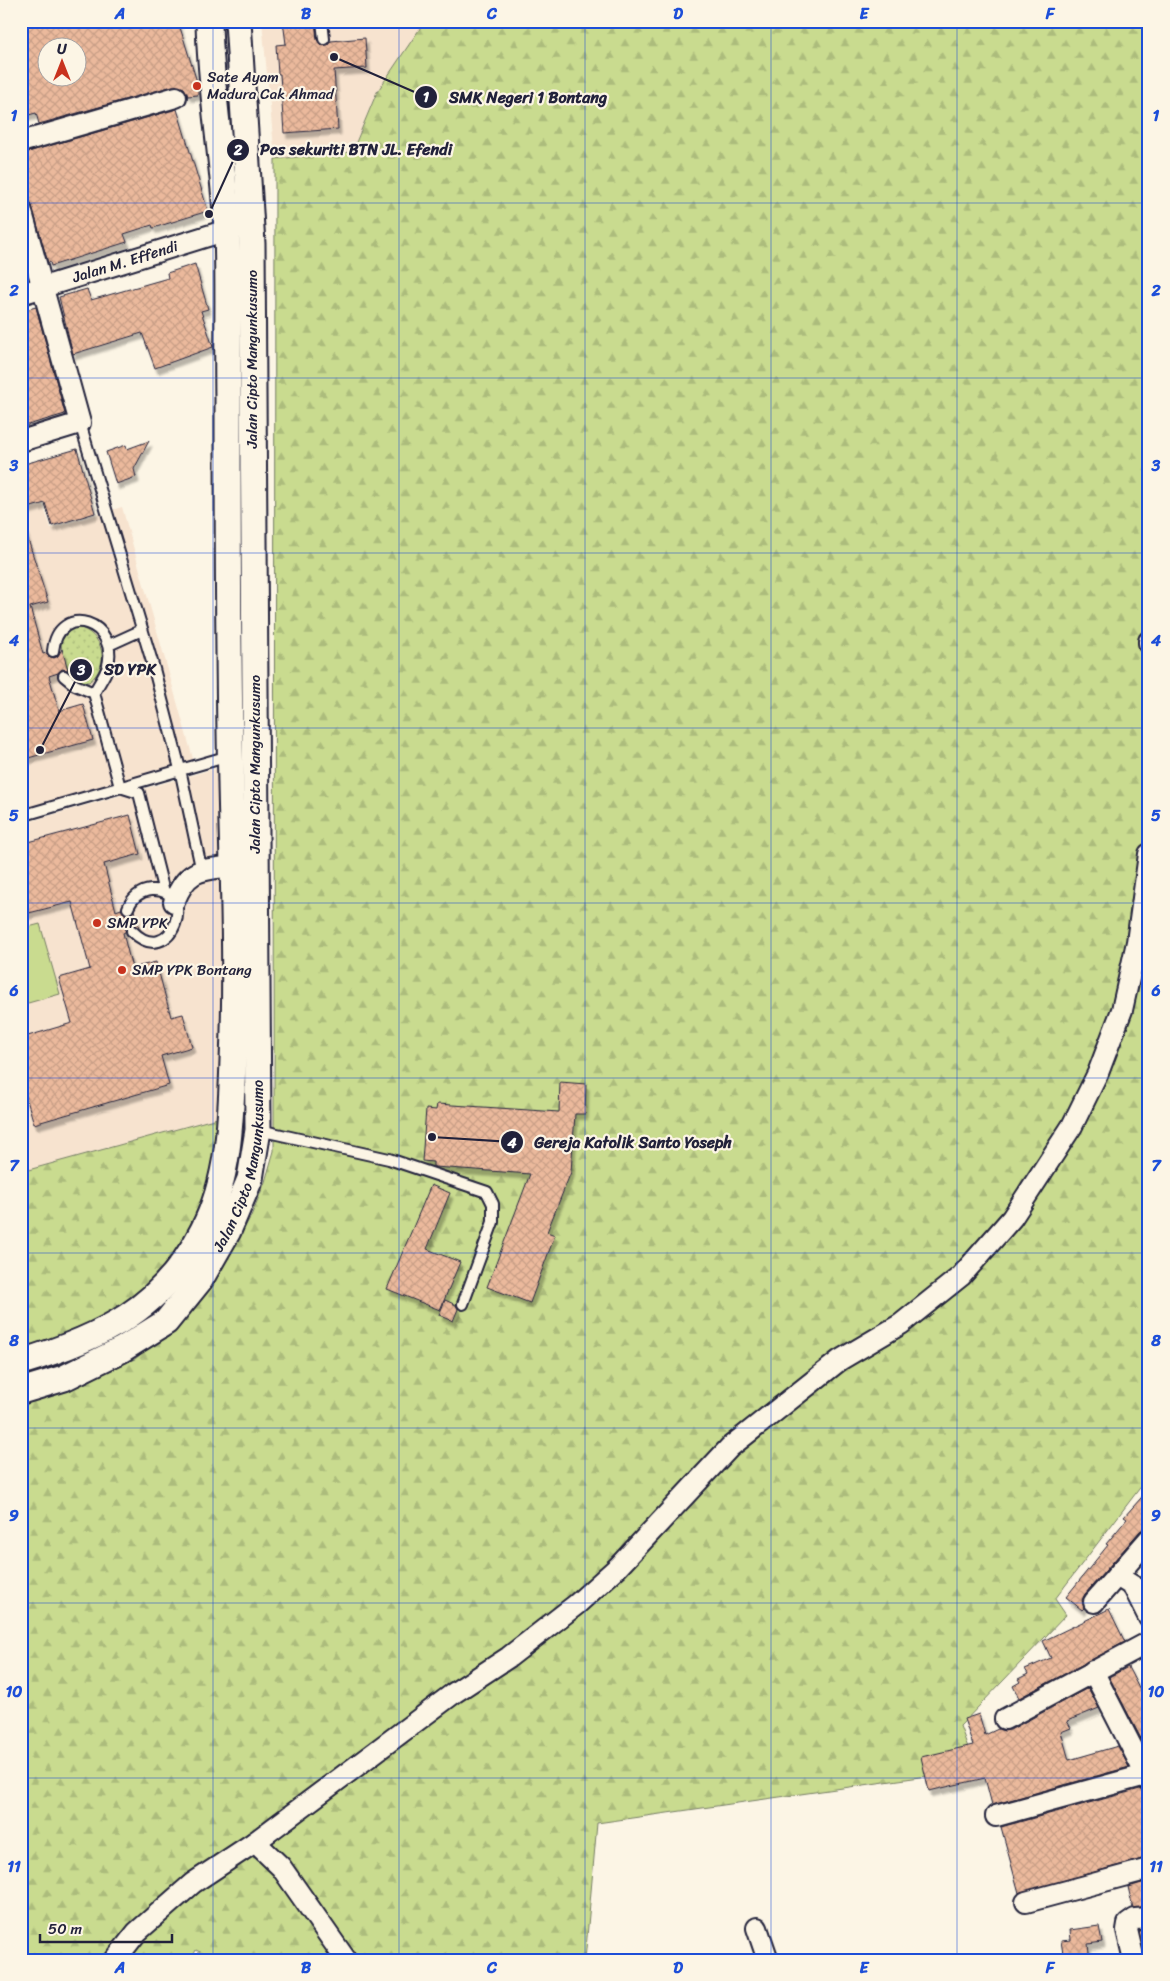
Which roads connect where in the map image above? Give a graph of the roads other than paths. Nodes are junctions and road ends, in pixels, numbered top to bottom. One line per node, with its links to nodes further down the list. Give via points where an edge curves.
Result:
1 (208, 21): 8 (street, Jalan Cipto Mangunkusumo)
2 (238, 21): 13 (street, Jalan Cipto Mangunkusumo, via 252,244)
3 (322, 21): 4 (lane)
4 (324, 39)
5 (176, 97): 6 (street)
6 (21, 142)
7 (21, 209): 9 (street)
8 (227, 230): 9 (street, Jalan M. Effendi); 14 (street, Jalan Cipto Mangunkusumo)
9 (44, 287): 10 (street, Jalan M. Effendi); 11 (street)
10 (21, 294)
11 (80, 423): 12 (street); 15 (lane)
12 (21, 440)
13 (253, 495): 14 (street); 32 (street, Jalan Cipto Mangunkusumo)
14 (228, 496): 20 (street, Jalan Cipto Mangunkusumo)
15 (142, 630): 16 (lane); 21 (lane)
16 (108, 646): 17 (lane, via 106,637 95,625 78,622 70,624 57,635); 19 (lane, via 107,669)
17 (53, 651)
18 (64, 676): 19 (lane, via 75,685)
19 (94, 692): 23 (lane)
20 (230, 756): 21 (lane); 27 (street, Jalan Cipto Mangunkusumo)
21 (180, 769): 22 (lane); 28 (lane)
22 (142, 781): 23 (lane); 24 (lane)
23 (120, 787): 24 (lane); 25 (lane)
24 (139, 793): 29 (lane)
25 (21, 816)
26 (1149, 854): 45 (street, via 1122,1010 1098,1073 1072,1126 1012,1218 961,1276 901,1324 840,1360 730,1447 618,1567 577,1604)
27 (233, 866): 28 (street); 34 (street, Jalan Cipto Mangunkusumo, via 236,994 230,1122 222,1178 203,1232 175,1274 145,1305 108,1329 56,1352)
28 (202, 872): 29 (street, via 188,876 179,890)
29 (169, 897): 30 (lane, via 156,890 142,892); 31 (lane, via 178,917 167,936 160,940 144,940)
30 (128, 908)
31 (132, 931)
32 (258, 1130): 33 (lane, via 389,1159 488,1192 493,1204 493,1222); 35 (street, Jalan Cipto Mangunkusumo, via 250,1178 228,1231 200,1280 166,1322 121,1350 72,1374)
33 (463, 1304)
34 (21, 1362)
35 (21, 1391)
36 (1149, 1539): 37 (street)
37 (1129, 1585): 38 (street); 39 (street)
38 (1094, 1602)
39 (1149, 1618)
40 (1149, 1642): 41 (street)
41 (1093, 1671): 42 (street); 43 (street)
42 (1005, 1719)
43 (1148, 1777): 44 (street)
44 (996, 1816)
45 (255, 1842): 50 (street, via 193,1883 137,1932); 51 (street, via 281,1867)
46 (1149, 1869): 47 (street)
47 (1026, 1902)
48 (1149, 1918): 53 (street, via 1135,1919 1128,1924 1126,1930)
49 (757, 1928): 52 (street)
50 (115, 1960)
51 (346, 1960)
52 (768, 1960)
53 (1134, 1960)

